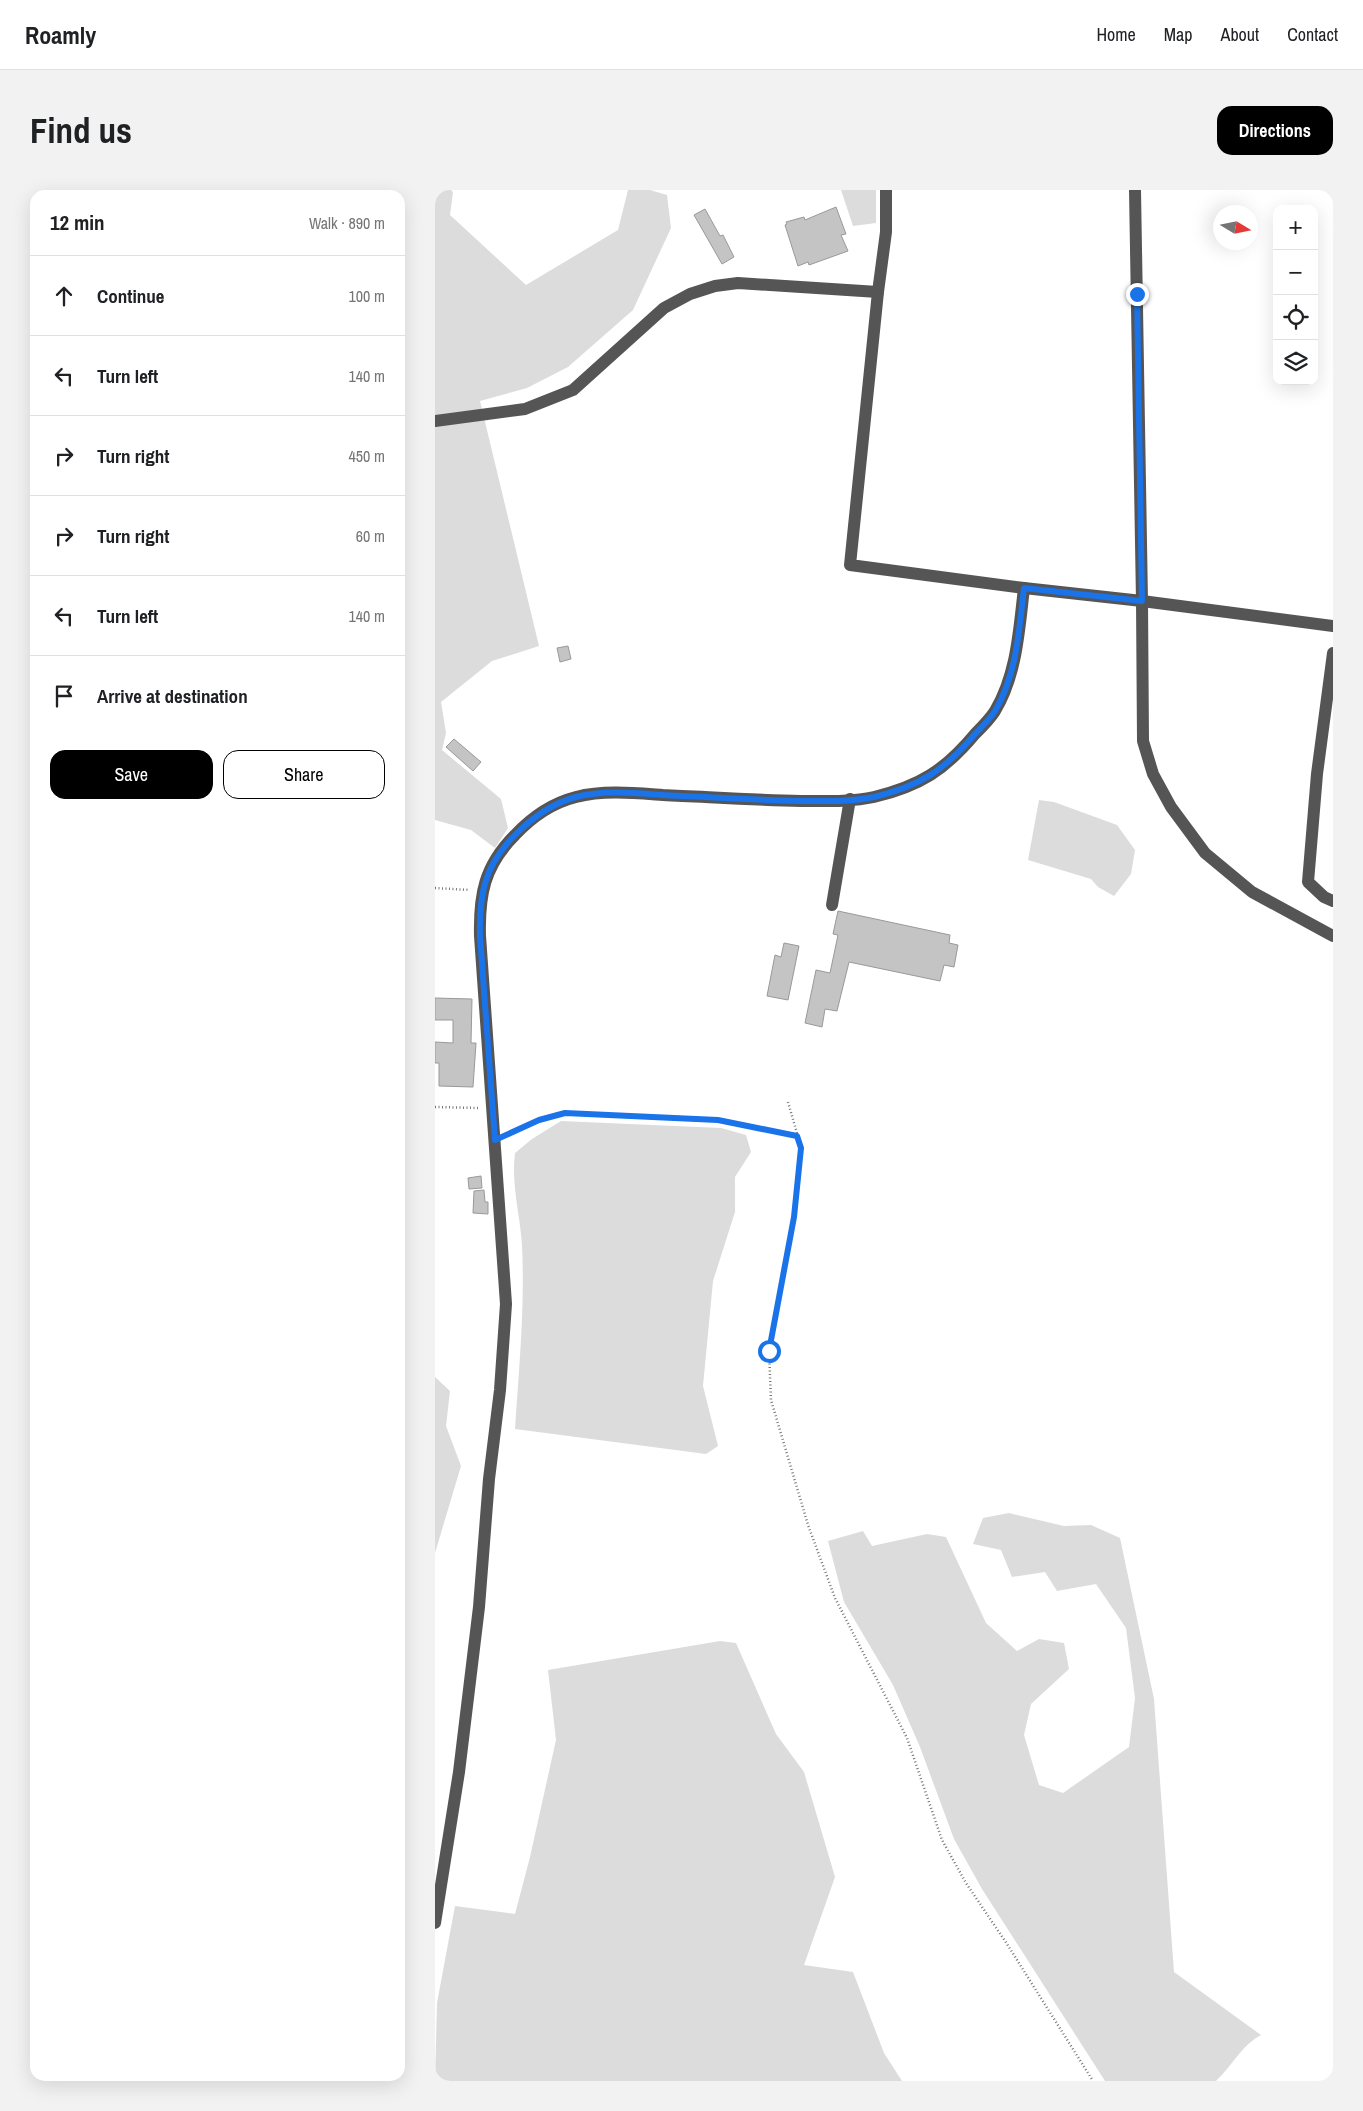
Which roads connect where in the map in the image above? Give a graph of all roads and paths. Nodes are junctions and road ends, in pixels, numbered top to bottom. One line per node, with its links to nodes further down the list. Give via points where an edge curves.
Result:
1 (886, 190): 3 (street, via 887,232)
2 (1135, 190): 6 (street)
3 (878, 292): 4 (street, via 738,283 715,286 664,308 573,390 525,410); 5 (street, via 850,565)
4 (435, 421)
5 (1024, 588): 6 (street); 9 (street, via 1015,658 995,712 958,755 928,778 872,798)
6 (1142, 601): 7 (street); 14 (street, via 1143,741 1153,774 1171,807 1205,853 1252,892)
7 (1333, 626)
8 (1333, 653): 12 (street, via 1317,774 1308,882)
9 (850, 799): 11 (street, via 752,800 601,792 574,797 530,820 507,843 492,864); 13 (street)
10 (435, 888): 11 (path)
11 (482, 890): 17 (street, via 480,936)
12 (1333, 901)
13 (831, 905)
14 (1333, 936)
15 (788, 1102): 18 (path)
16 (435, 1107): 17 (path)
17 (493, 1108): 19 (street)
18 (797, 1136): 19 (path, via 718,1120 565,1113 539,1120); 21 (path, via 801,1148 794,1217 769,1351 771,1400 808,1525 835,1598 907,1738 943,1840 966,1883)
19 (495, 1140): 20 (street, via 506,1304 504,1345 459,1772)
20 (435, 1923)
21 (1093, 2081)

